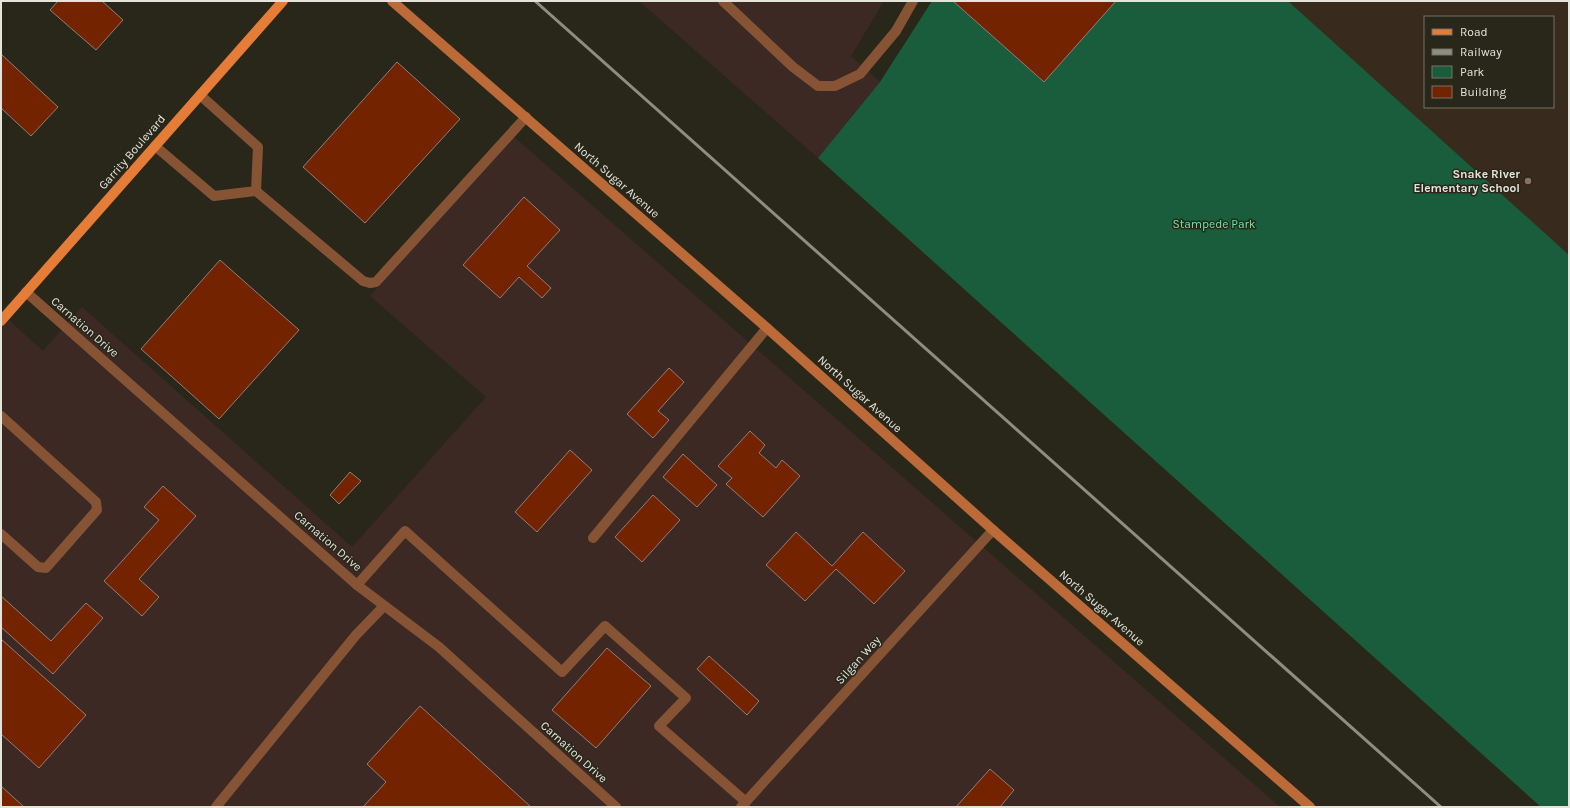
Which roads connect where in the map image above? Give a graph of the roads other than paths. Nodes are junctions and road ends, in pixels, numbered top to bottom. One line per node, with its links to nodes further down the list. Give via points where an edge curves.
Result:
1 (283, 1): 5 (main road, Garrity Boulevard)
2 (392, 1): 6 (street, North Sugar Avenue)
3 (723, 1): 4 (street, via 818,86 835,86 860,74 896,31)
4 (913, 1)
5 (200, 95): 7 (main road, Garrity Boulevard); 8 (street, via 258,147)
6 (526, 117): 8 (street, via 376,282 363,281); 11 (street, North Sugar Avenue)
7 (155, 146): 8 (street, via 214,196); 9 (main road, Garrity Boulevard)
8 (256, 191)
9 (26, 292): 10 (main road, Garrity Boulevard); 16 (street, Carnation Drive)
10 (1, 321)
11 (767, 328): 13 (street, North Sugar Avenue); 15 (street)
12 (1, 416): 14 (street, via 96,502 97,510 46,568 38,567)
13 (993, 530): 18 (street, Silgan Way); 21 (street, North Sugar Avenue)
14 (1, 534)
15 (593, 538)
16 (357, 585): 17 (street, Carnation Drive); 18 (street, via 406,531 562,672 605,626 686,698 659,726)
17 (384, 606): 19 (street, via 356,636); 20 (street, Carnation Drive, via 439,647)
18 (744, 804)
19 (216, 807)
20 (616, 807)
21 (1310, 807)

